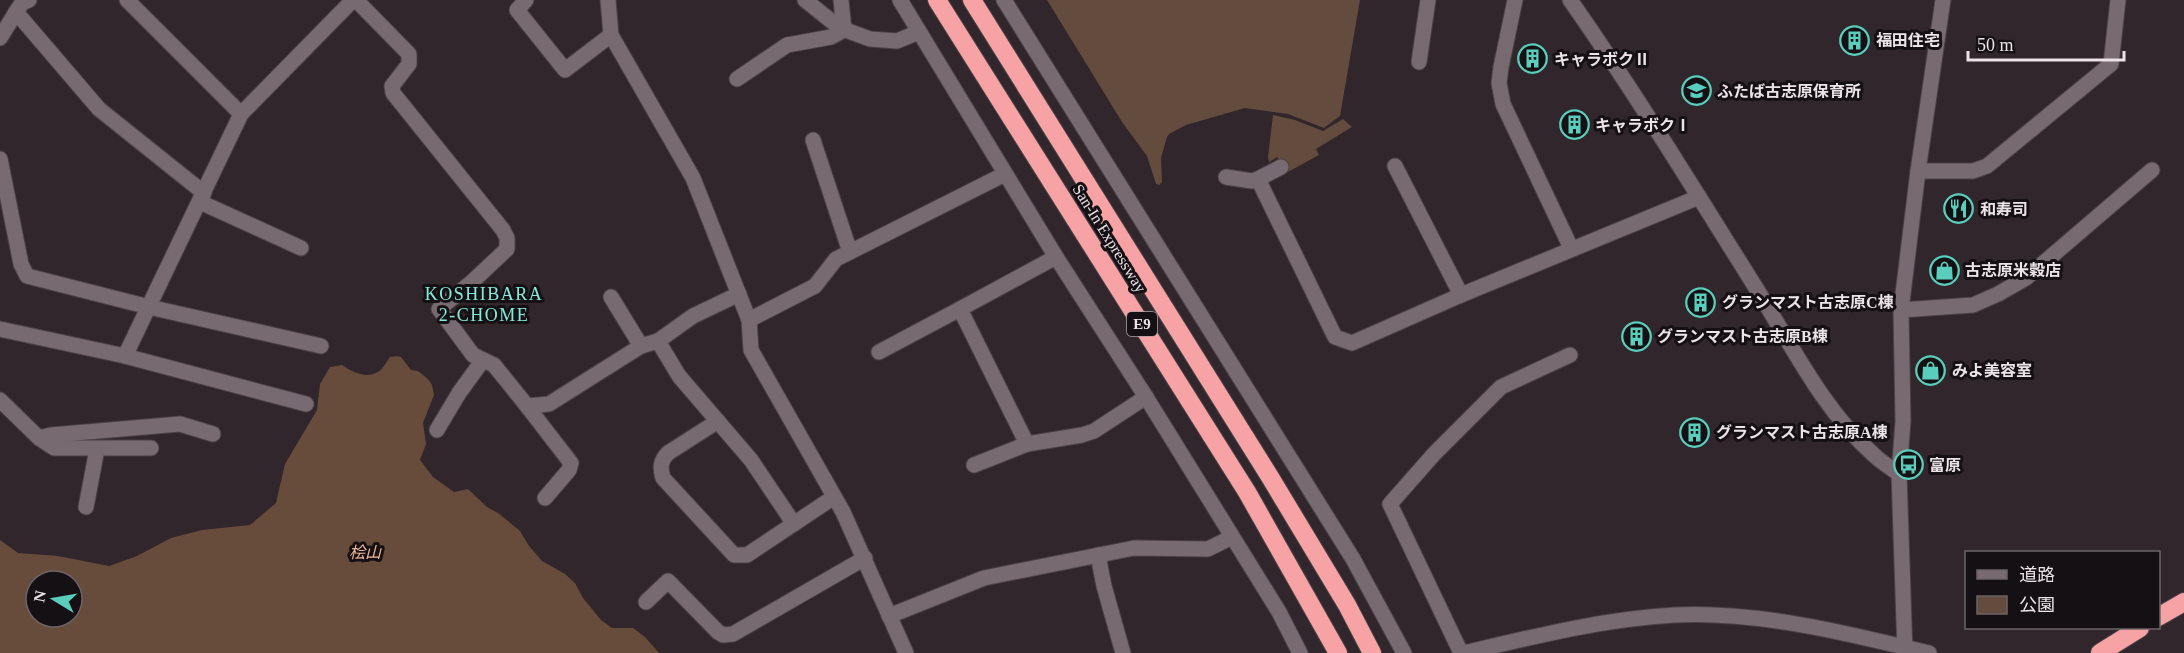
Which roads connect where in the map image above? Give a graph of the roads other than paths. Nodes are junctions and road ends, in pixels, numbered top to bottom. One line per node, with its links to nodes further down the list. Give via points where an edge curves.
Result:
1 (29, 0): 17 (street)
2 (127, 0): 24 (street)
3 (354, 0): 24 (street); 54 (street, via 409,54 409,64 392,86 393,93 507,238 507,249 439,309 473,355)
4 (525, 0): 20 (street, via 517,10 565,70)
5 (608, 0): 20 (street)
6 (805, 0): 18 (street)
7 (841, 0): 18 (street)
8 (900, 0): 19 (street)
9 (938, 0): 85 (highway, San-In Expressway / E9, via 1247,492)
10 (972, 0): 86 (highway, San-In Expressway / E9, via 1270,477)
11 (1004, 0): 87 (street, via 1353,559)
12 (1428, 0): 22 (street)
13 (1515, 0): 37 (street, via 1499,83 1503,104)
14 (1570, 0): 34 (street)
15 (1943, 0): 30 (street)
16 (2118, 0): 30 (street, via 2111,64 1988,166 1973,171)
17 (16, 12): 21 (street); 35 (street, via 99,109)
18 (844, 30): 19 (street, via 870,39 897,41); 23 (street, via 831,37 787,45)
19 (919, 32): 31 (street)
20 (611, 34): 40 (street, via 693,178)
21 (0, 38)
22 (1419, 62)
23 (737, 78)
24 (241, 114): 35 (street)
25 (813, 140): 38 (street)
26 (0, 159): 43 (street, via 23,273 31,279)
27 (1395, 166): 41 (street)
28 (1281, 167): 33 (street)
29 (2152, 170): 45 (street, via 2026,278 1998,294 1973,305)
30 (1918, 171): 45 (street)
31 (1005, 174): 38 (street); 39 (street)
32 (1226, 177): 33 (street)
33 (1258, 179): 41 (street, via 1335,337 1352,343)
34 (1699, 197): 37 (street); 67 (street, via 1818,390 1873,455)
35 (202, 198): 36 (street); 43 (street)
36 (301, 248)
37 (1571, 248): 41 (street)
38 (850, 252): 46 (street, via 836,259 815,286)
39 (1056, 257): 44 (street); 55 (street)
40 (739, 294): 46 (street); 48 (street, via 693,315)
41 (1461, 295)
42 (611, 297): 50 (street)
43 (149, 307): 49 (street); 53 (street)
44 (960, 309): 51 (street); 63 (street)
45 (1901, 310): 67 (street, via 1903,421)
46 (748, 320): 68 (street, via 751,350)
47 (0, 329): 53 (street)
48 (658, 341): 50 (street); 59 (street, via 679,376)
49 (321, 346)
50 (641, 346): 58 (street, via 549,404)
51 (879, 352)
52 (1570, 355): 88 (street, via 1501,387 1390,504)
53 (125, 356): 57 (street)
54 (483, 360): 58 (street, via 494,365); 60 (street)
55 (1146, 397): 63 (street, via 1082,435); 72 (street)
56 (0, 400): 62 (street)
57 (306, 404)
58 (526, 406): 69 (street, via 571,463)
59 (717, 421): 71 (street, via 751,460); 71 (street, via 663,458 663,478 734,555 747,555)
60 (437, 430)
61 (213, 434): 62 (street, via 180,424)
62 (39, 438): 65 (street, via 54,448)
63 (1027, 444): 66 (street)
64 (152, 448): 65 (street)
65 (97, 449): 70 (street)
66 (974, 465)
67 (1899, 474): 81 (street)
68 (834, 497): 71 (street); 74 (street)
69 (545, 498)
70 (86, 507)
71 (794, 524)
72 (1232, 537): 73 (street, via 1208,549 1134,548); 84 (street)
73 (1098, 555): 77 (street, via 984,578); 83 (street)
74 (865, 558): 75 (street, via 733,634 718,632 668,581); 77 (street)
75 (646, 602)
76 (2184, 602): 78 (highway)
77 (889, 616): 82 (street)
78 (2160, 616)
79 (2138, 629): 80 (highway)
80 (2121, 646): 90 (highway)
81 (1905, 650): 88 (street, via 1751,618 1675,615 1636,618); 89 (street)
82 (906, 653)
83 (1123, 653)
84 (1300, 653)
85 (1338, 653)
86 (1372, 653)
87 (1404, 653)
88 (1462, 653)
89 (1929, 653)
90 (2100, 653)

